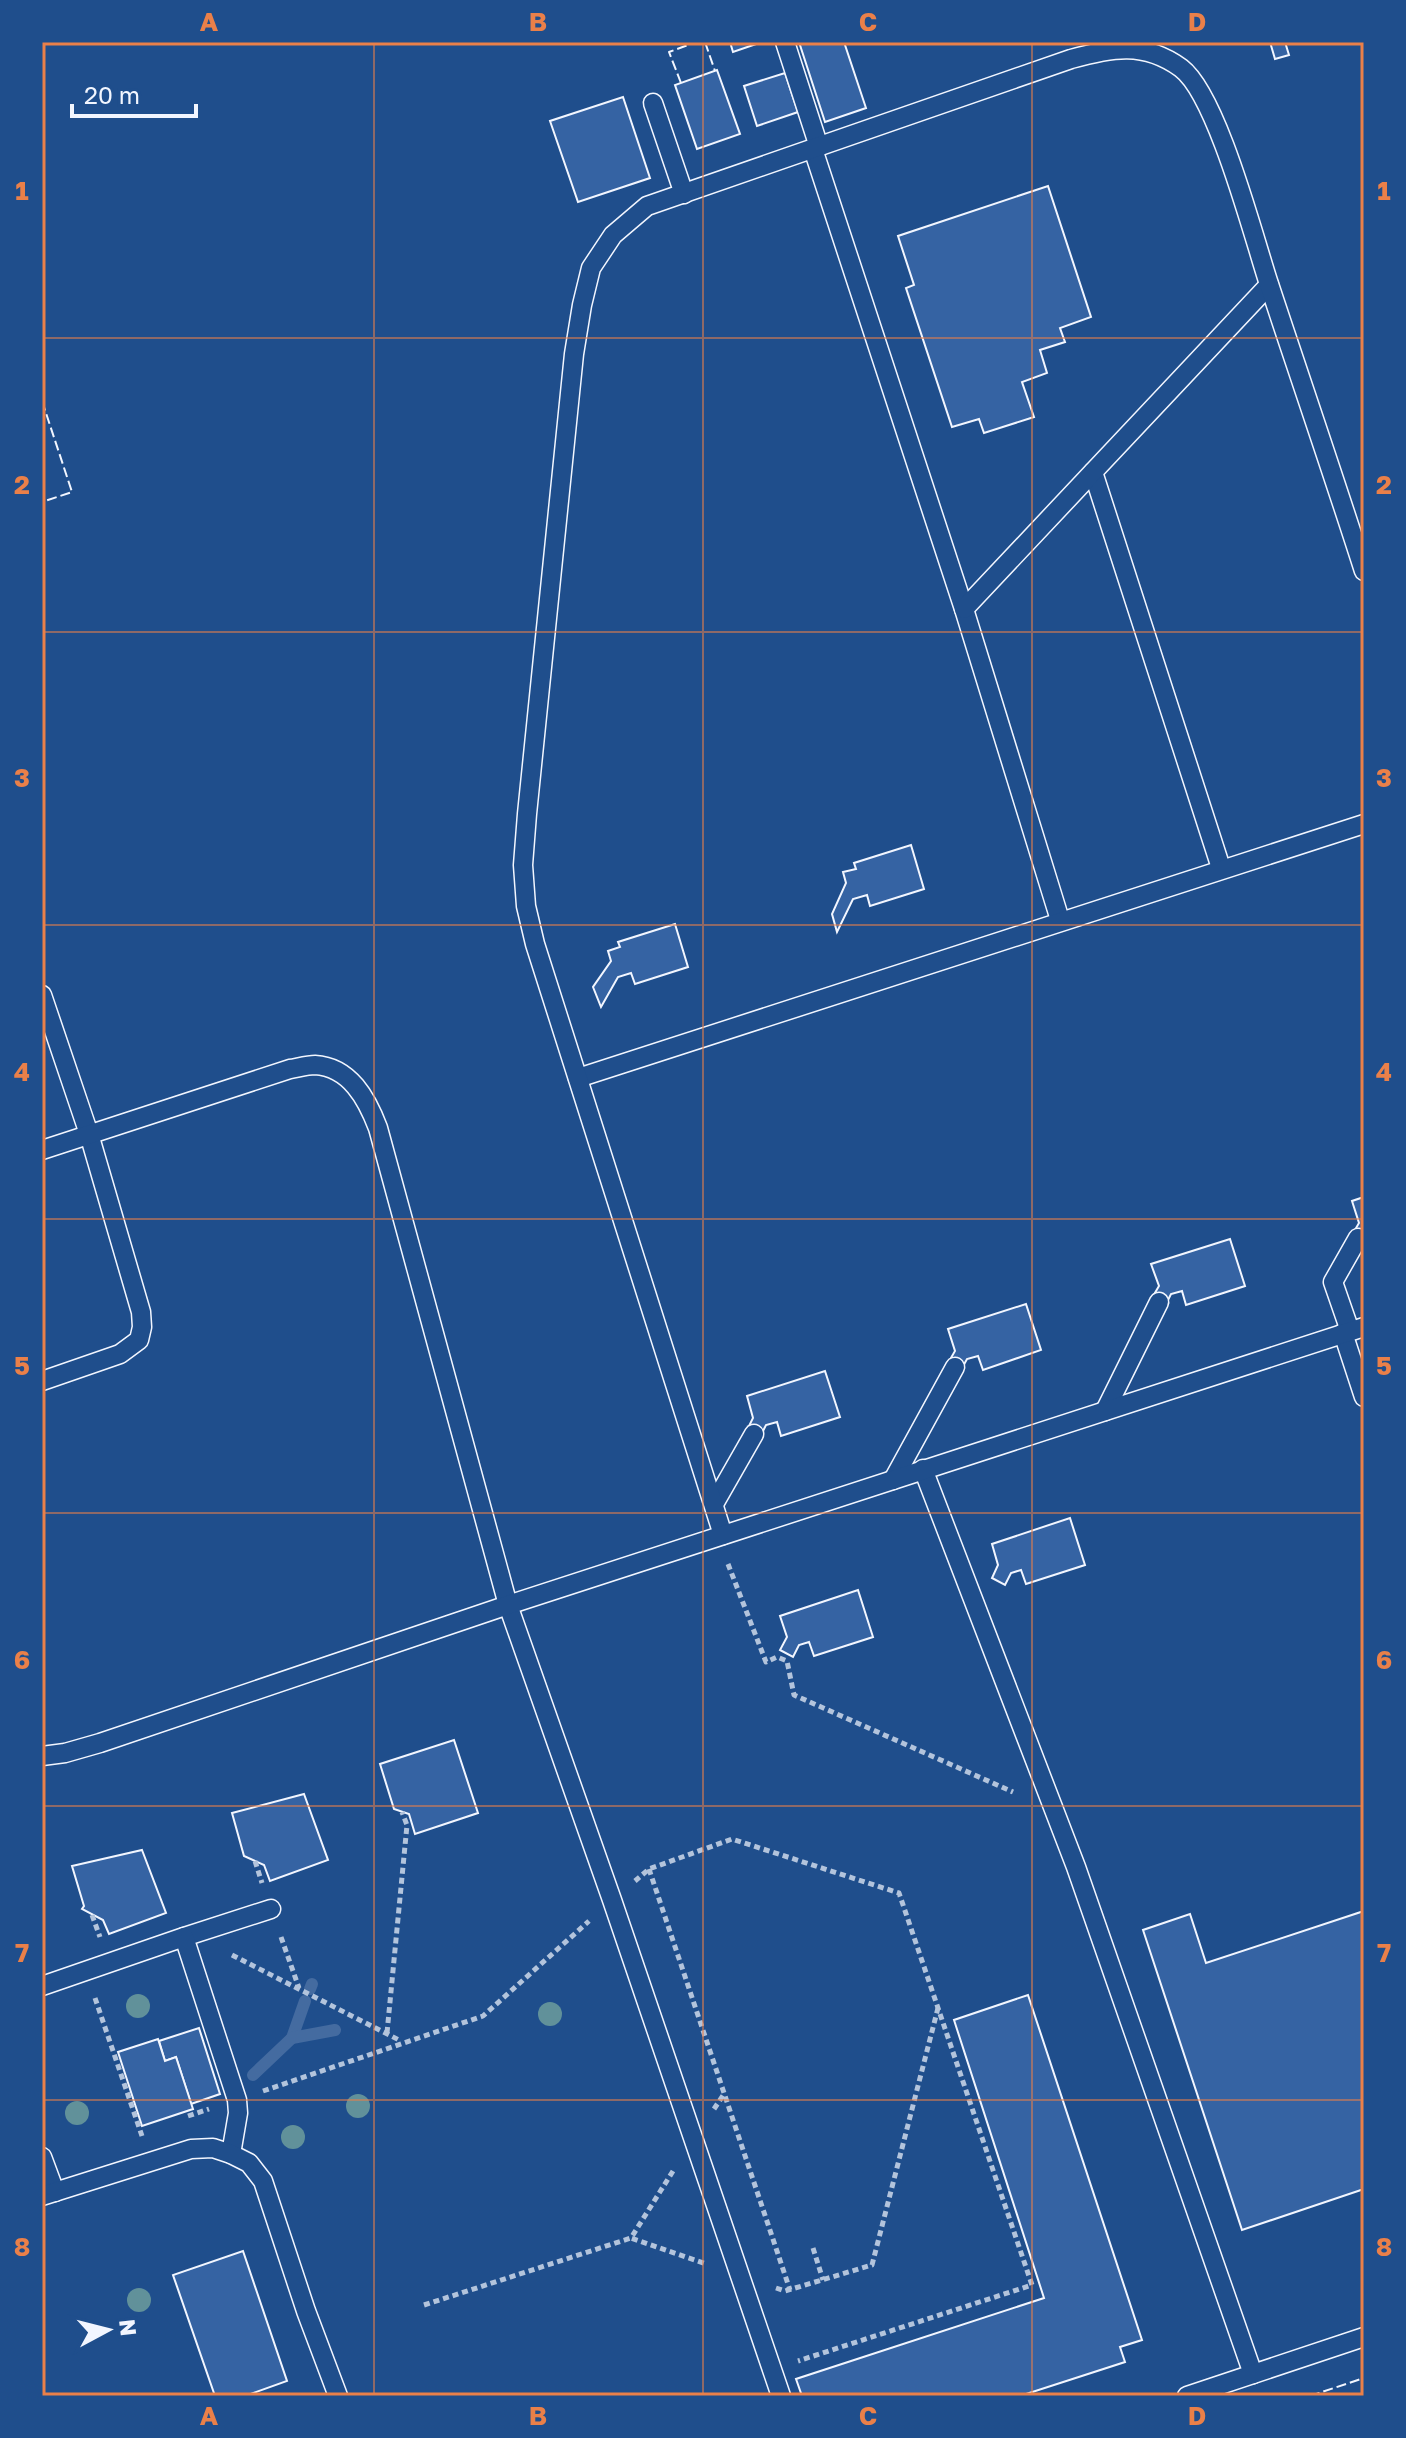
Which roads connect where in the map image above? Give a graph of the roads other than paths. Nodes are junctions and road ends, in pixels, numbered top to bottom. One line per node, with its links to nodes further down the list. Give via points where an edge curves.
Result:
1 (785, 42): 3 (lane)
2 (653, 103): 4 (lane)
3 (816, 148): 4 (lane); 5 (lane, via 1109,48 1150,51 1183,70 1203,97); 8 (lane)
4 (684, 194): 13 (lane, via 647,206 613,235 591,268 574,354 523,865 535,944)
5 (1269, 285): 6 (lane); 7 (lane)
6 (1093, 472): 8 (lane); 10 (lane)
7 (1364, 571)
8 (964, 609): 11 (lane)
9 (1364, 824): 10 (lane)
10 (1221, 868): 11 (lane)
11 (1060, 920): 13 (lane)
12 (42, 995): 14 (lane)
13 (578, 1078): 26 (lane)
14 (89, 1134): 15 (lane); 20 (lane, via 142,1327 131,1348); 28 (lane, via 265,1075 316,1065 343,1074 366,1099)
15 (42, 1150)
16 (1358, 1238): 18 (lane, via 1333,1282)
17 (1159, 1302): 22 (lane)
18 (1352, 1331): 21 (lane); 22 (lane)
19 (955, 1367): 25 (lane)
20 (42, 1381)
21 (1364, 1397)
22 (1105, 1411): 24 (lane)
23 (754, 1434): 26 (lane)
24 (923, 1469): 25 (lane); 37 (lane, via 1120,1988)
25 (893, 1480): 27 (lane)
26 (714, 1504): 27 (lane)
27 (720, 1536): 28 (lane)
28 (508, 1605): 29 (lane, via 100,1743); 39 (lane)
29 (42, 1756)
30 (271, 1909): 31 (lane)
31 (189, 1936): 32 (lane); 33 (lane, via 237,2100)
32 (42, 1986)
33 (231, 2154): 35 (lane, via 191,2149); 38 (lane, via 249,2163 263,2181)
34 (42, 2157): 35 (lane)
35 (48, 2194)
36 (1364, 2337): 37 (lane)
37 (1253, 2374): 40 (lane)
38 (338, 2396)
39 (781, 2396)
40 (1187, 2396)

